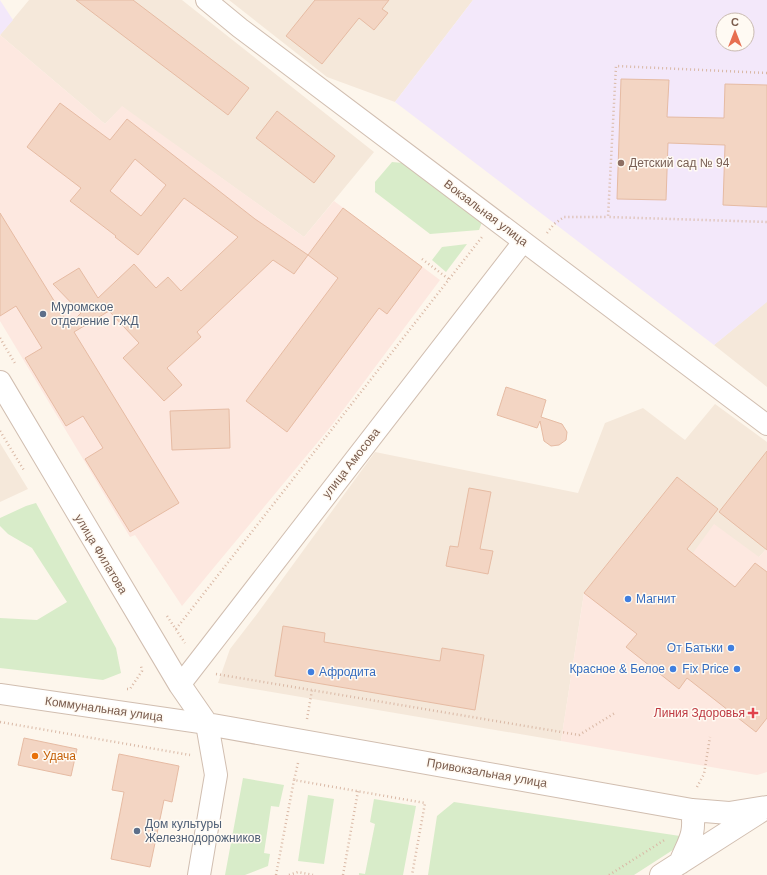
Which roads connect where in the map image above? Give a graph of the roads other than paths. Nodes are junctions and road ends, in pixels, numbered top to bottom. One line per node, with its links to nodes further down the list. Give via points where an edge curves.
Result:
1 (206, 0): 2 (street, Вокзальная улица)
2 (529, 246): 4 (street, Вокзальная улица); 5 (street, улица Амосова)
3 (0, 382): 5 (street, улица Филатова)
4 (767, 425)
5 (180, 685): 7 (street, улица Филатова)
6 (0, 694): 7 (street, Коммунальная улица)
7 (208, 724): 9 (street, Привокзальная улица); 11 (street, via 216,775)
8 (767, 807): 9 (street, Привокзальная улица, via 730,813); 10 (street)
9 (692, 810): 10 (street, via 693,835)
10 (680, 863): 12 (street)
11 (200, 875)
12 (661, 875)

